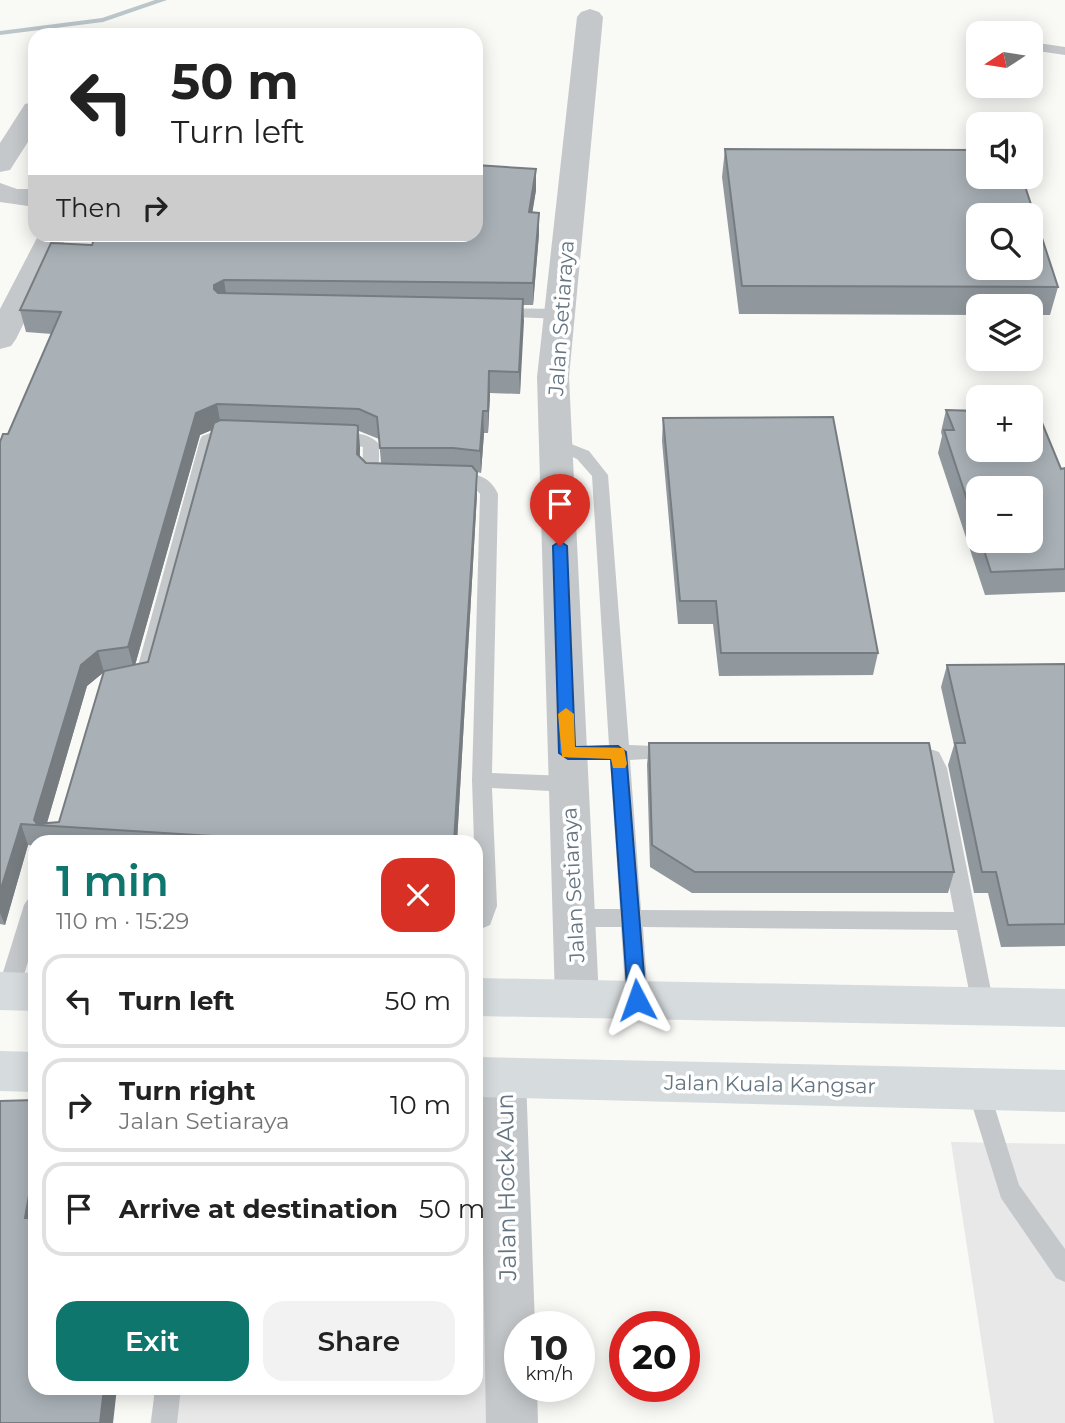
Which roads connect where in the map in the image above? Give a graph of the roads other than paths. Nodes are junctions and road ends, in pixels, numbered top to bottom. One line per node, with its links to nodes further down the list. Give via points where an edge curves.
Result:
1 (590, 17): 10 (street, Jalan Setiaraya)
2 (1043, 48): 3 (lane)
3 (1065, 51)
4 (28, 121): 5 (street)
5 (0, 164)
6 (0, 192): 7 (street)
7 (28, 198)
8 (50, 242): 11 (street)
9 (477, 313): 10 (lane)
10 (560, 314): 14 (street, Jalan Setiaraya, via 553,377)
11 (0, 339)
12 (249, 435): 17 (lane, via 221,434 208,440 144,678)
13 (319, 437): 15 (lane, via 361,439 371,444 370,476)
14 (556, 443): 18 (lane, via 583,455 600,475); 21 (street, Jalan Setiaraya)
15 (401, 479)
16 (439, 479): 22 (lane, via 476,479 486,484 489,494)
17 (122, 680)
18 (618, 752): 19 (lane); 21 (lane); 25 (lane)
19 (688, 752)
20 (883, 752): 26 (lane, via 932,757)
21 (568, 768): 22 (lane); 24 (street, Jalan Setiaraya)
22 (482, 780): 23 (lane)
23 (483, 916)
24 (576, 918): 25 (lane); 30 (street, Jalan Setiaraya)
25 (630, 919): 26 (lane); 31 (lane)
26 (966, 921): 32 (lane)
27 (28, 934): 28 (lane)
28 (14, 991)
29 (483, 997): 30 (highway)
30 (577, 999): 31 (highway)
31 (637, 1000): 32 (highway)
32 (983, 1006): 33 (highway)
33 (1065, 1008)
34 (0, 1071): 35 (highway)
35 (28, 1072)
36 (490, 1078): 37 (highway, Jalan Kuala Kangsar); 39 (street, Jalan Hock Aun)
37 (978, 1089): 38 (highway, Jalan Kuala Kangsar); 40 (lane, via 1009,1190)
38 (1065, 1091)
39 (490, 1170): 43 (street, Jalan Hock Aun)
40 (1065, 1270)
41 (167, 1395): 42 (lane)
42 (164, 1423)
43 (512, 1423)

